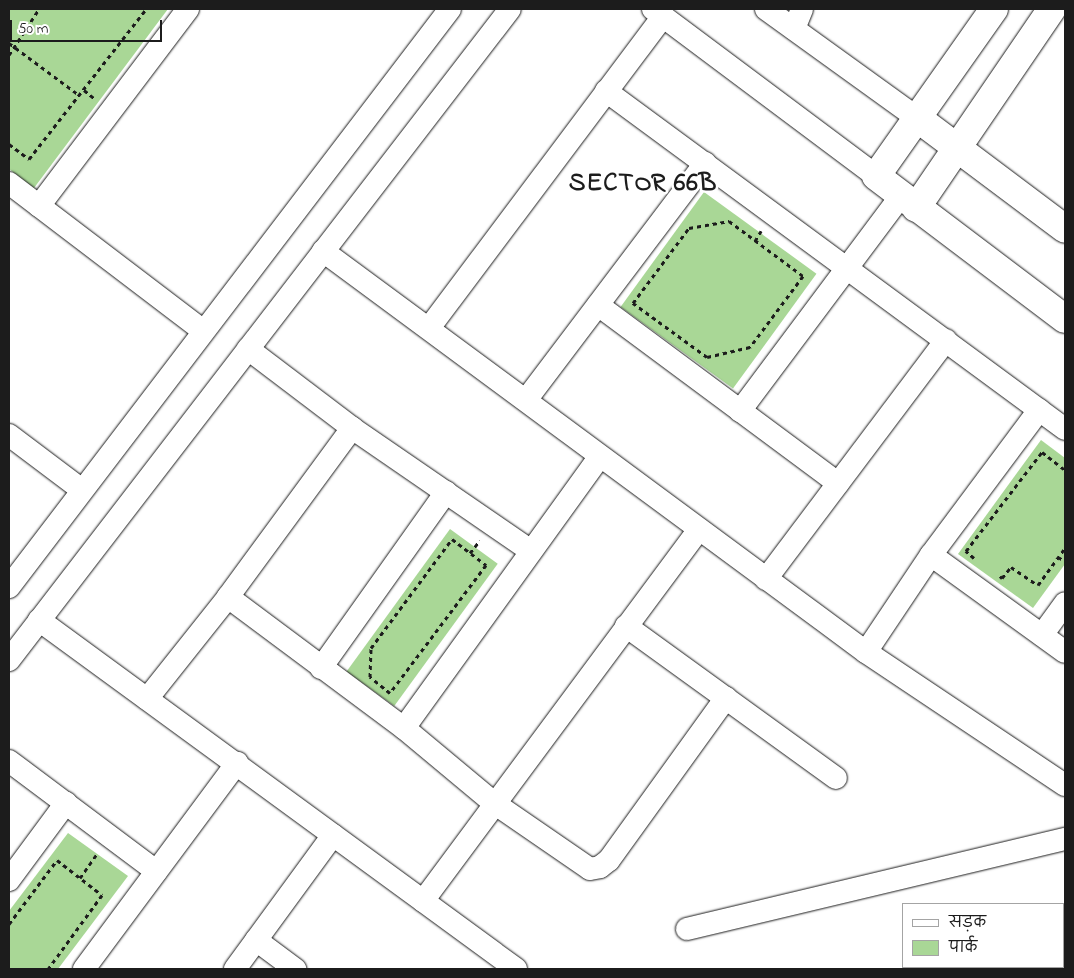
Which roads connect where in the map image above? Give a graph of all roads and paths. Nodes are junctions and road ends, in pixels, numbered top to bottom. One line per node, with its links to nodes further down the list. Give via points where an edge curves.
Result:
1 (39, 9): 12 (path)
2 (146, 9): 15 (path)
3 (188, 9): 23 (street)
4 (450, 9): 31 (street)
5 (510, 9): 25 (street)
6 (766, 9): 10 (street)
7 (994, 9): 16 (street)
8 (1052, 9): 18 (street)
9 (658, 12): 14 (street); 20 (street)
10 (798, 19): 16 (street)
11 (9, 44): 12 (path)
12 (14, 47): 13 (path); 15 (path)
13 (9, 55)
14 (606, 92): 19 (street); 30 (street)
15 (79, 95): 17 (path, via 29,159)
16 (916, 117): 18 (street); 20 (street)
17 (9, 144)
18 (956, 147): 22 (street); 24 (street)
19 (705, 162): 26 (street); 28 (street)
20 (876, 176): 22 (street)
21 (9, 183): 23 (street)
22 (908, 202): 26 (street); 29 (street)
23 (39, 206): 31 (street)
24 (1065, 228)
25 (323, 251): 30 (street); 33 (street)
26 (846, 266): 32 (street); 36 (street)
27 (803, 276): 27 (path, via 729,222 689,228 633,304 706,357 750,347)
28 (598, 305): 34 (street); 36 (street)
29 (1065, 319)
30 (429, 328): 34 (street)
31 (203, 331): 43 (street)
32 (946, 340): 35 (street); 42 (street)
33 (248, 349): 37 (street); 58 (street)
34 (526, 400): 40 (street)
35 (1039, 410): 38 (street); 48 (street)
36 (740, 411): 42 (street)
37 (352, 428): 44 (street); 56 (street)
38 (1065, 429)
39 (9, 435): 43 (street)
40 (600, 456): 45 (street); 47 (street)
41 (1065, 470): 50 (path, via 1042,452 966,551)
42 (838, 483): 54 (street)
43 (82, 490): 55 (street)
44 (446, 492): 47 (street); 64 (street)
45 (699, 529): 54 (street); 59 (street)
46 (1065, 548): 49 (path)
47 (531, 552): 67 (street)
48 (931, 555): 60 (street); 61 (street)
49 (1058, 557): 51 (path); 53 (path, via 1038,585 1012,567 1002,578)
50 (980, 562)
51 (1065, 562)
52 (486, 565): 52 (path, via 452,539 371,648 370,676 390,693)
53 (994, 572)
54 (766, 579): 61 (street)
55 (9, 587)
56 (228, 597): 64 (street); 66 (street)
57 (1065, 603): 60 (street)
58 (39, 620): 63 (street); 66 (street)
59 (626, 626): 65 (street); 73 (street)
60 (1042, 635): 62 (street)
61 (866, 652): 71 (street)
62 (1065, 652)
63 (9, 660)
64 (321, 668): 67 (street)
65 (726, 698): 70 (street); 73 (street, via 600,867 590,869 579,863)
66 (147, 699): 69 (street)
67 (404, 728): 73 (street)
68 (9, 761): 72 (street)
69 (237, 763): 74 (street); 77 (street)
70 (836, 778)
71 (1065, 785)
72 (66, 803): 75 (street); 79 (street)
73 (494, 803): 80 (street)
74 (333, 835): 80 (street); 83 (street)
75 (110, 837): 77 (street); 78 (path)
76 (1065, 839): 82 (street)
77 (156, 871): 85 (street)
78 (80, 878): 81 (path, via 57,860); 84 (path, via 102,894)
79 (9, 880)
80 (423, 901): 88 (street)
81 (9, 924)
82 (688, 929)
83 (256, 940): 86 (street); 87 (street)
84 (48, 969)
85 (84, 969)
86 (235, 969)
87 (295, 969)
88 (516, 969)

